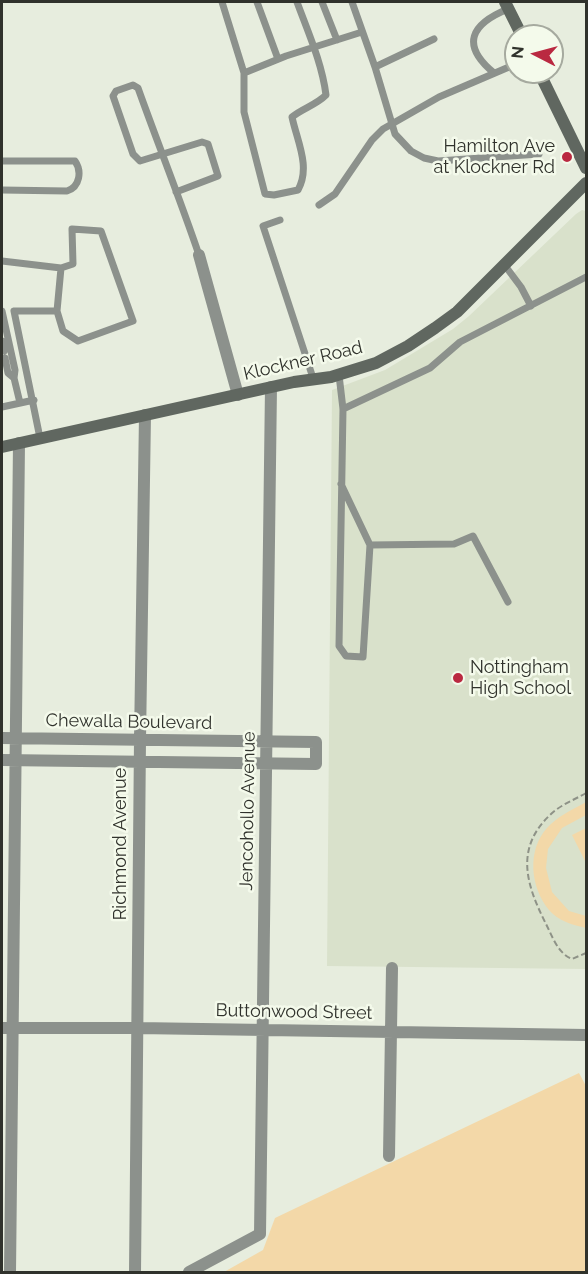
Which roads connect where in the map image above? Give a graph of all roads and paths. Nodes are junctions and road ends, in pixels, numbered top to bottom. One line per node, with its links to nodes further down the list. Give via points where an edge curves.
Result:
1 (222, 2): 15 (lane)
2 (257, 2): 12 (lane)
3 (297, 2): 11 (lane)
4 (322, 2): 10 (lane)
5 (352, 2): 8 (lane)
6 (506, 5): 7 (main road); 16 (lane, via 483,22 473,44 478,59)
7 (516, 24)
8 (362, 32): 10 (lane); 13 (lane)
9 (434, 39): 13 (lane)
10 (337, 40): 11 (lane)
11 (314, 48): 12 (lane); 15 (lane, via 326,95 292,117 304,165 304,180 298,190 265,194 244,112)
12 (278, 59): 15 (lane)
13 (375, 66): 18 (lane)
14 (504, 69): 16 (lane)
15 (244, 73)
16 (494, 73): 18 (lane)
17 (545, 84): 22 (main road)
18 (393, 123): 20 (lane, via 395,134 411,151 438,161); 26 (lane, via 372,140 334,194)
19 (161, 154): 19 (lane, via 138,88 134,85 116,91 112,96 133,154 140,160); 25 (lane); 25 (lane, via 202,142 208,144 218,176)
20 (539, 154)
21 (2, 161): 24 (lane, via 75,161 79,175 78,184 67,191)
22 (586, 168)
23 (586, 183): 30 (main road, Klockner Road)
24 (2, 190)
25 (176, 192): 28 (lane)
26 (319, 205)
27 (280, 220): 40 (lane, via 263,226)
28 (199, 255): 42 (street)
29 (2, 261): 31 (lane)
30 (504, 264): 33 (lane); 38 (main road, Klockner Road, via 457,312 435,328 393,355)
31 (61, 268): 36 (lane); 36 (lane, via 73,264 72,229 100,231 133,321 78,341 63,331)
32 (586, 277): 33 (lane)
33 (531, 306): 46 (lane, via 460,342 430,368)
34 (2, 311): 35 (lane); 39 (lane)
35 (14, 311): 36 (lane); 43 (lane)
36 (57, 311)
37 (2, 341): 39 (lane, via 8,373)
38 (339, 375): 40 (main road, Klockner Road); 46 (lane)
39 (14, 378): 44 (lane)
40 (314, 381): 41 (main road, Klockner Road)
41 (271, 387): 42 (main road, Klockner Road); 57 (street, Jencohollo Avenue)
42 (238, 395): 47 (main road, Klockner Road)
43 (34, 400): 44 (lane); 48 (lane)
44 (20, 403): 45 (lane)
45 (2, 407)
46 (343, 409): 51 (lane)
47 (145, 415): 48 (main road, Klockner Road); 56 (street, Richmond Avenue)
48 (40, 438): 49 (main road, Klockner Road)
49 (19, 443): 50 (main road, Klockner Road); 55 (street)
50 (2, 447)
51 (341, 484): 52 (lane); 52 (lane, via 339,646 346,656 363,657)
52 (370, 544): 53 (lane, via 454,544 473,536)
53 (508, 602)
54 (2, 738): 55 (street, Chewalla Boulevard)
55 (15, 738): 56 (street, Chewalla Boulevard); 58 (street)
56 (140, 740): 57 (street, Chewalla Boulevard); 59 (street, Richmond Avenue)
57 (267, 741): 60 (street, Jencohollo Avenue); 60 (street, Chewalla Boulevard, via 316,742 316,764)
58 (8, 760): 59 (street, Chewalla Boulevard); 64 (street)
59 (139, 762): 60 (street, Chewalla Boulevard); 65 (street, Richmond Avenue)
60 (267, 763): 66 (street, Jencohollo Avenue)
61 (586, 793): 62 (path, via 560,807 539,827 526,874 559,949 572,958)
62 (586, 953)
63 (392, 968): 67 (street)
64 (7, 1028): 65 (street, Buttonwood Street); 70 (street)
65 (138, 1028): 66 (street, Buttonwood Street); 71 (street, Richmond Avenue)
66 (263, 1030): 67 (street, Buttonwood Street); 72 (street, Jencohollo Avenue, via 260,1234)
67 (391, 1032): 68 (street, Buttonwood Street); 69 (street)
68 (586, 1035)
69 (389, 1156)
70 (10, 1272)
71 (135, 1272)
72 (189, 1272)

